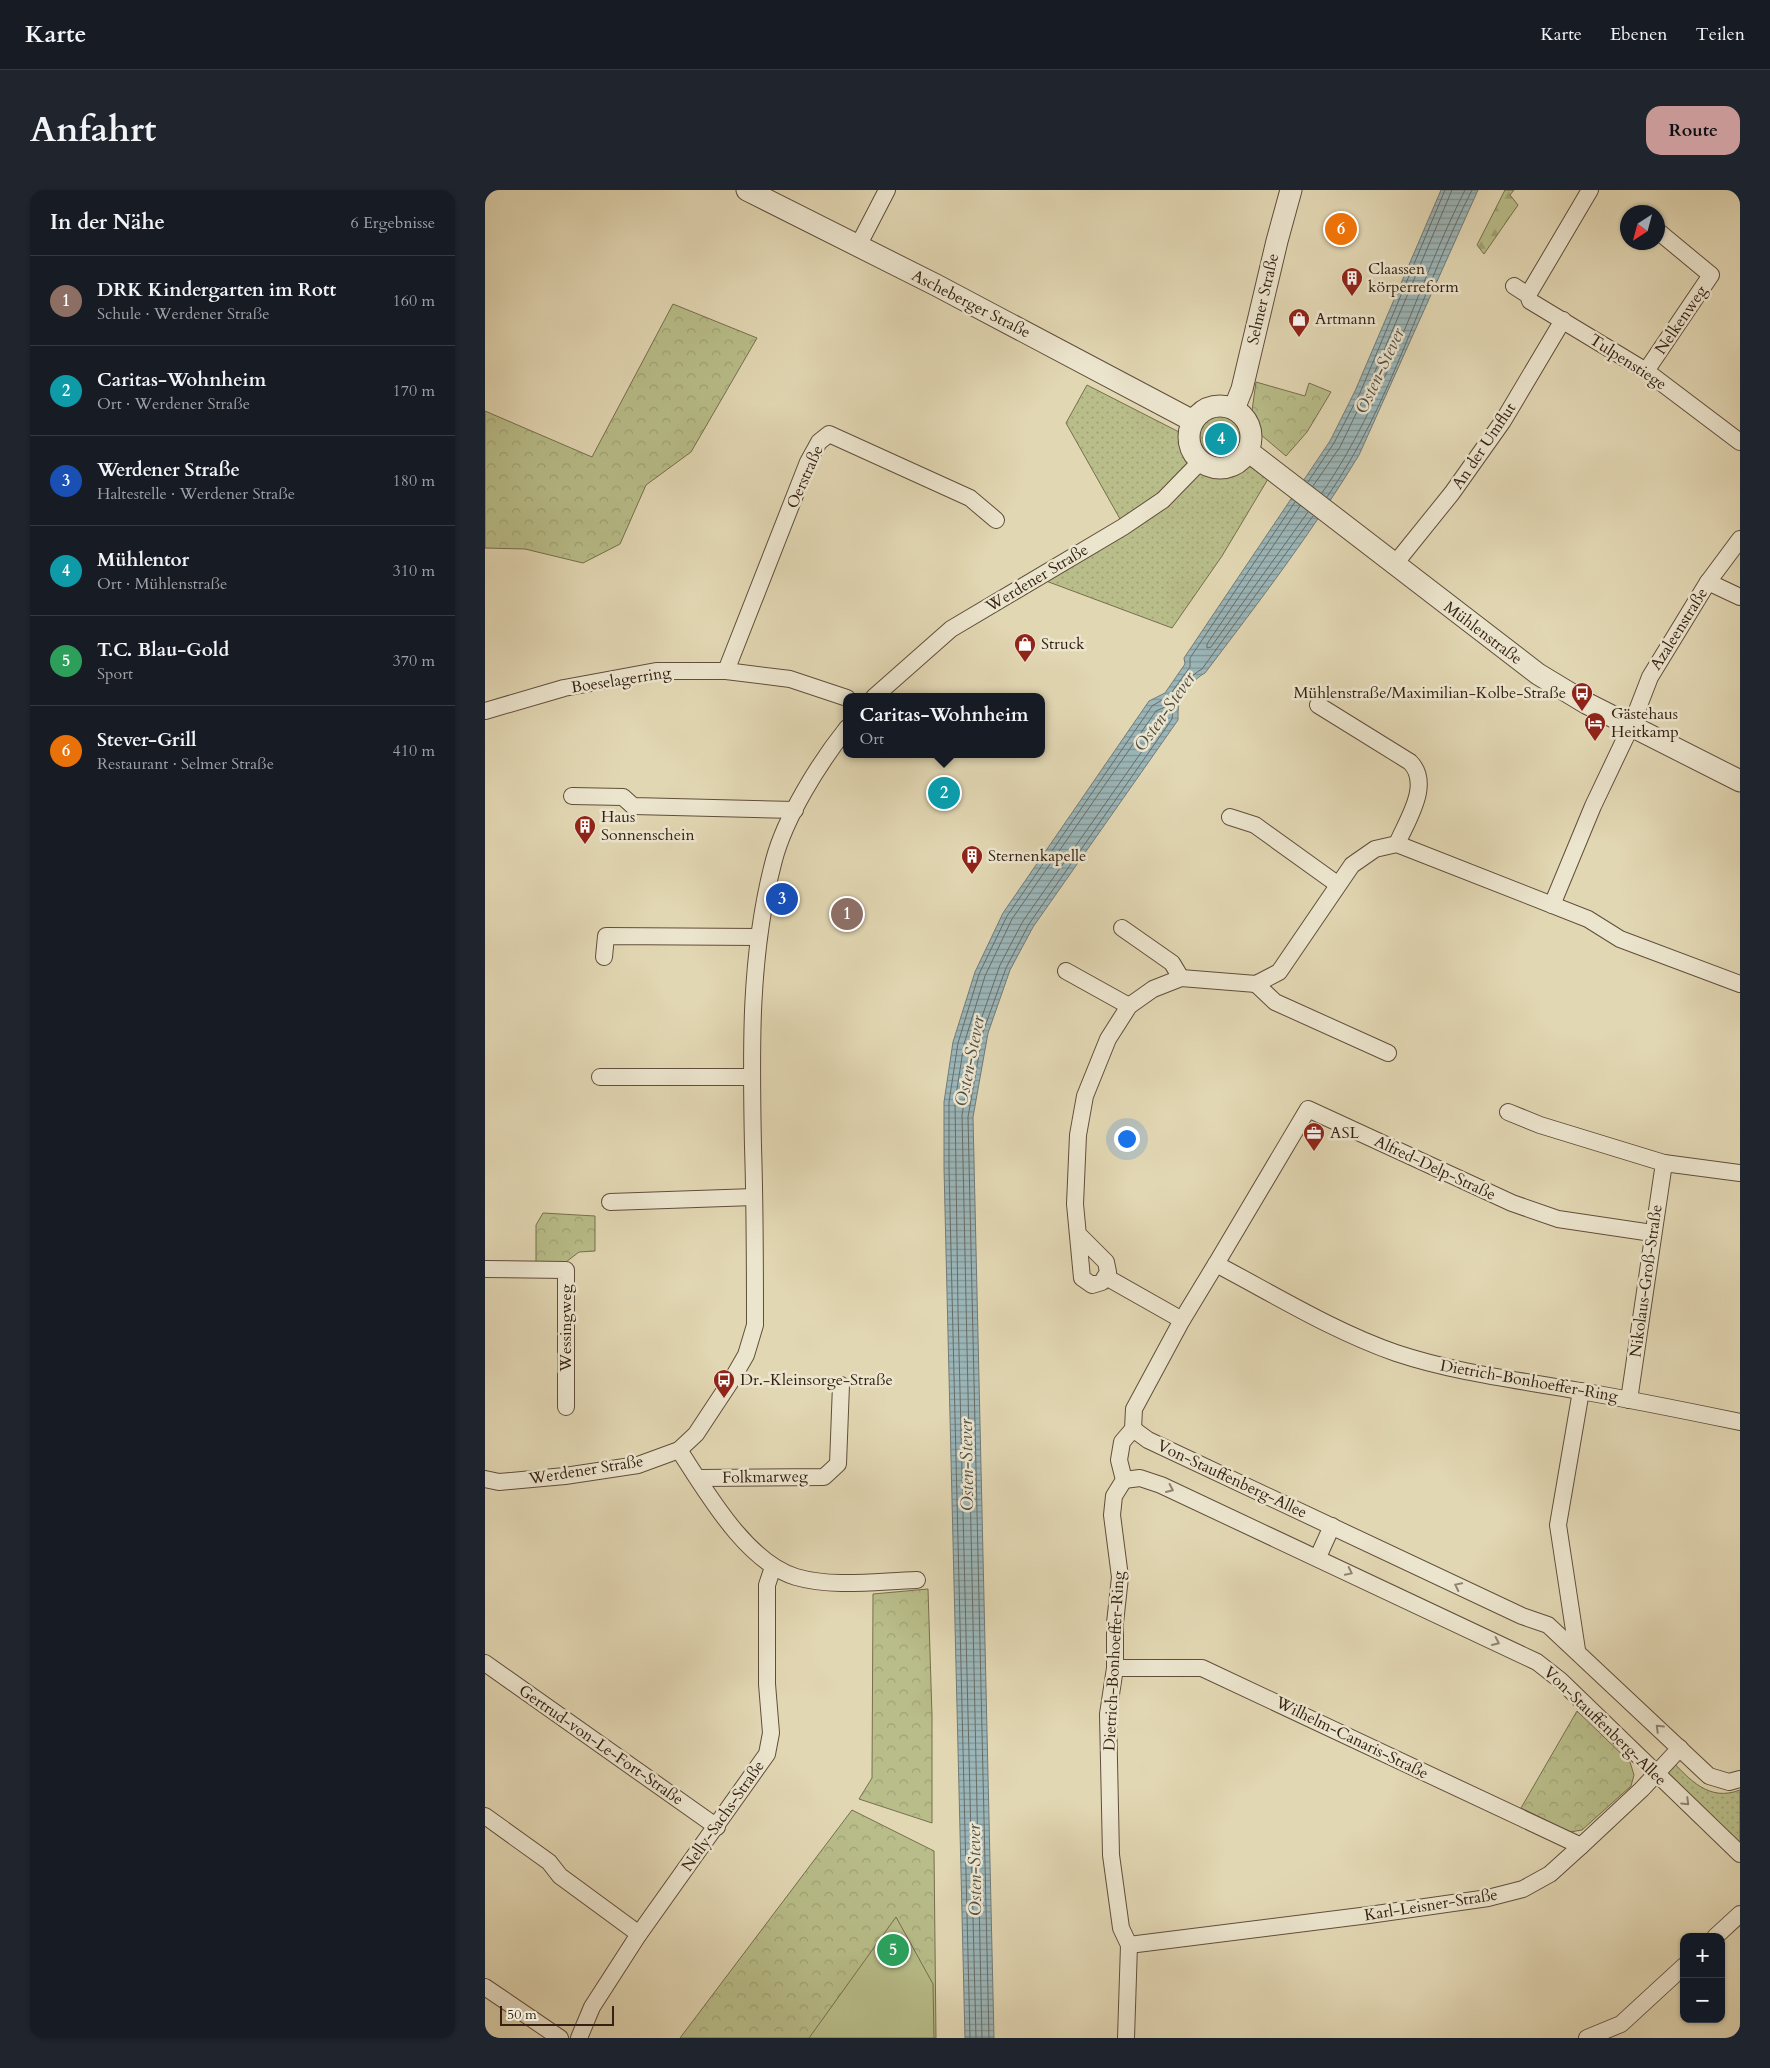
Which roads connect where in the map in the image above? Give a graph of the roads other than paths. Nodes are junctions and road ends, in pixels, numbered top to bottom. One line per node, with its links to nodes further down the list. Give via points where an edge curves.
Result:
1 (747, 190): 6 (street, Ascheberger Straße)
2 (887, 190): 6 (street)
3 (1291, 190): 11 (street, Selmer Straße, via 1242,389)
4 (1590, 190): 8 (street)
5 (1665, 237): 10 (street, Nelkenweg, via 1711,275)
6 (858, 246): 12 (street, Ascheberger Straße)
7 (1514, 286): 8 (street, Tulpenstiege)
8 (1528, 295): 9 (street, Tulpenstiege, via 1530,301)
9 (1563, 320): 10 (street, Tulpenstiege); 18 (street, An der Umflut, via 1503,421 1452,493)
10 (1647, 371): 13 (street, Tulpenstiege)
11 (1234, 409): 12 (street, via 1214,406 1204,410); 14 (street, via 1249,424)
12 (1193, 421): 15 (street, via 1189,436 1191,446)
13 (1740, 442)
14 (1248, 451): 15 (street, via 1237,463 1225,467 1213,467); 18 (street, Mühlenstraße)
15 (1201, 461): 22 (street, Werdener Straße, via 1163,500 1123,527 951,629)
16 (997, 520): 21 (street, Oerstraße, via 970,498 829,434 819,442 808,462)
17 (1740, 539): 19 (street, Azaleenstraße)
18 (1394, 565): 26 (street, Mühlenstraße, via 1538,674)
19 (1708, 582): 20 (street); 26 (street, Azaleenstraße, via 1650,677)
20 (1740, 597)
21 (726, 671): 23 (street, Boeselagerring, via 790,680); 25 (street, Boeselagerring, via 657,671 564,688)
22 (879, 693)
23 (843, 697)
24 (1318, 705): 32 (street, via 1417,769 1419,790)
25 (485, 711)
26 (1631, 726): 28 (street, Mühlenstraße); 34 (street, Azaleenstraße)
27 (843, 733): 30 (street, Werdener Straße)
28 (1740, 781)
29 (572, 796): 30 (street, via 623,797 633,806)
30 (795, 810): 36 (street, Werdener Straße, via 774,859)
31 (1230, 818): 33 (street, via 1255,825)
32 (1397, 844): 33 (street, via 1375,849 1352,865); 34 (street)
33 (1337, 884): 40 (street, via 1279,972)
34 (1552, 905): 41 (street, via 1587,919 1620,939)
35 (1122, 928): 39 (street, via 1172,963)
36 (759, 937): 37 (street, via 606,936); 45 (street, Werdener Straße, via 753,982)
37 (604, 957)
38 (1066, 971): 42 (street)
39 (1181, 978): 40 (street); 42 (street, via 1153,989)
40 (1256, 984): 43 (street, via 1275,1002)
41 (1740, 984)
42 (1129, 1006): 52 (street, via 1108,1039 1085,1096 1078,1135 1075,1204)
43 (1388, 1053)
44 (600, 1077): 45 (street)
45 (752, 1077): 49 (street, Werdener Straße)
46 (1508, 1112): 47 (street)
47 (1664, 1163): 48 (street); 51 (street, Nikolaus-Groß-Straße)
48 (1740, 1173)
49 (754, 1197): 50 (street); 63 (street, Werdener Straße, via 755,1325 746,1355 731,1381 696,1434)
50 (610, 1202)
51 (1652, 1233): 53 (street, Alfred-Delp-Straße, via 1558,1219 1512,1203 1308,1110); 59 (street, Nikolaus-Groß-Straße)
52 (1079, 1235): 55 (street, via 1106,1262); 55 (street, via 1082,1278 1093,1285)
53 (1216, 1264): 56 (street); 58 (street, Dietrich-Bonhoeffer-Ring, via 1327,1324 1394,1352 1462,1372)
54 (485, 1268): 60 (street, Wessingweg, via 565,1270)
55 (1106, 1277): 56 (street)
56 (1182, 1320): 62 (street, via 1134,1409)
57 (841, 1385): 64 (street, Folkmarweg, via 838,1464 824,1477)
58 (1581, 1391): 59 (street, Dietrich-Bonhoeffer-Ring); 71 (street, via 1558,1525)
59 (1629, 1400): 61 (street, Dietrich-Bonhoeffer-Ring)
60 (566, 1407)
61 (1740, 1422)
62 (1133, 1429): 66 (street, via 1122,1442 1119,1460); 67 (street, Von-Stauffenberg-Allee, via 1148,1440)
63 (679, 1450): 64 (street); 65 (street, Werdener Straße, via 638,1465 574,1475 499,1482)
64 (697, 1478): 69 (street, via 731,1524)
65 (485, 1479)
66 (1124, 1480): 68 (street, Von-Stauffenberg-Allee, one-way to 68, via 1140,1478 1161,1485); 73 (street, Dietrich-Bonhoeffer-Ring, via 1114,1496 1112,1515 1120,1576)
67 (1332, 1526): 68 (street); 71 (street, Von-Stauffenberg-Allee, one-way to 67, via 1548,1625 1521,1616)
68 (1318, 1557): 75 (street, Von-Stauffenberg-Allee, one-way to 75, via 1537,1662 1560,1680)
69 (773, 1567): 70 (street, via 796,1577 820,1580); 78 (street, Nelly-Sachs-Straße, via 767,1585 767,1684 771,1733 767,1754)
70 (917, 1580)
71 (1577, 1650): 74 (street, Von-Stauffenberg-Allee, one-way to 71)
72 (485, 1663): 78 (street, Gertrud-von-Le-Fort-Straße)
73 (1115, 1668): 79 (street, Wilhelm-Canaris-Straße, via 1202,1668); 84 (street, Dietrich-Bonhoeffer-Ring, via 1108,1714 1111,1855 1121,1928)
74 (1680, 1748): 75 (street, Karl-Leisner-Straße); 76 (street, Von-Stauffenberg-Allee, via 1709,1776 1729,1782)
75 (1656, 1774): 79 (street, Karl-Leisner-Straße); 80 (street, Von-Stauffenberg-Allee, one-way to 80)
76 (1740, 1779)
77 (485, 1816): 83 (street)
78 (717, 1827): 83 (street, Nelly-Sachs-Straße)
79 (1581, 1846): 84 (street, Karl-Leisner-Straße, via 1550,1874 1523,1889 1488,1898)
80 (1740, 1854)
81 (1740, 1914): 82 (street)
82 (1719, 1933)
83 (639, 1934): 88 (street, Nelly-Sachs-Straße, via 592,2007)
84 (1129, 1945): 89 (street, Dietrich-Bonhoeffer-Ring)
85 (1680, 1970): 90 (street, via 1621,2024)
86 (485, 1987): 87 (street)
87 (559, 2038)
88 (579, 2038)
89 (1126, 2038)
90 (1587, 2038)

